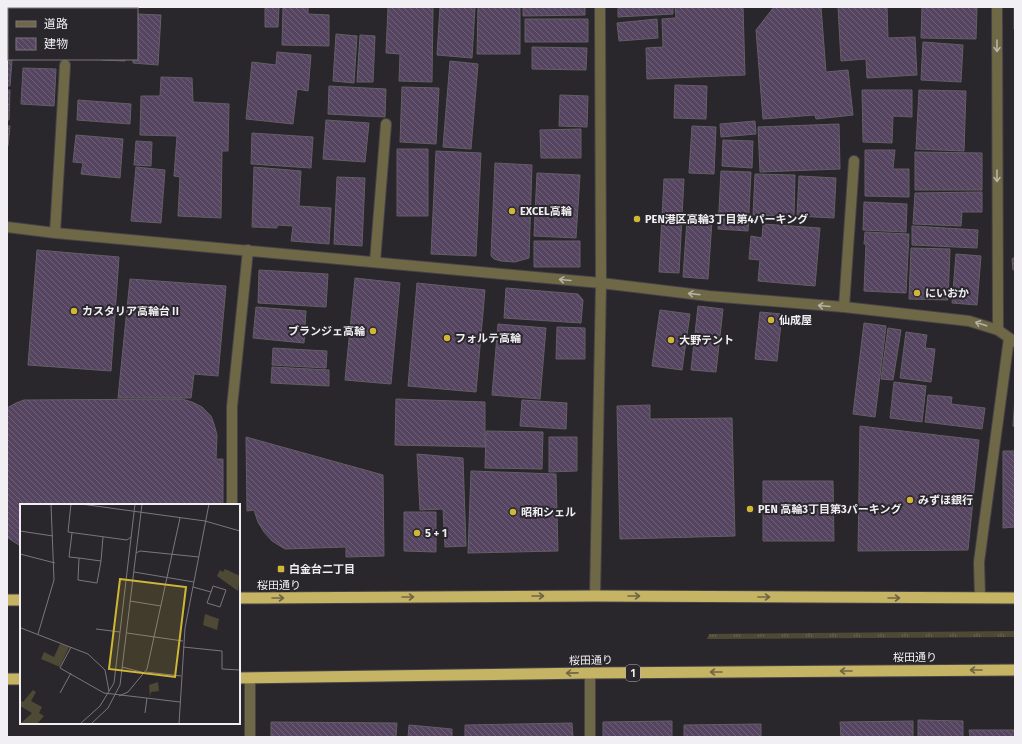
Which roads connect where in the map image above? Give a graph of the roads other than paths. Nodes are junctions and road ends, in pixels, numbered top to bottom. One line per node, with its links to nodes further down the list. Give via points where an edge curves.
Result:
1 (600, 7): 10 (street)
2 (997, 7): 12 (street, one-way to 12)
3 (65, 65): 7 (street)
4 (386, 124): 9 (street)
5 (854, 161): 11 (street)
6 (7, 227): 7 (street)
7 (55, 233): 8 (street)
8 (248, 250): 9 (street); 14 (street, via 232,407)
9 (375, 262): 10 (street, one-way to 9)
10 (601, 283): 11 (street, one-way to 10, via 710,296); 15 (street)
11 (844, 307): 12 (street, one-way to 11, via 969,320)
12 (998, 330): 13 (street)
13 (1012, 340): 17 (street, via 979,562)
14 (232, 504)
15 (595, 596): 16 (highway, 桜田通り, one-way to 15); 17 (highway, 桜田通り, one-way to 17)
16 (240, 598)
17 (980, 598): 18 (highway, 桜田通り)
18 (1015, 598)
19 (7, 600): 20 (highway)
20 (20, 600)
21 (1015, 670): 22 (highway, 桜田通り / 1, one-way to 22)
22 (590, 673): 23 (highway, 桜田通り / 1, one-way to 23); 27 (street)
23 (245, 678): 26 (street)
24 (7, 679): 25 (highway)
25 (20, 679)
26 (250, 737)
27 (590, 737)

